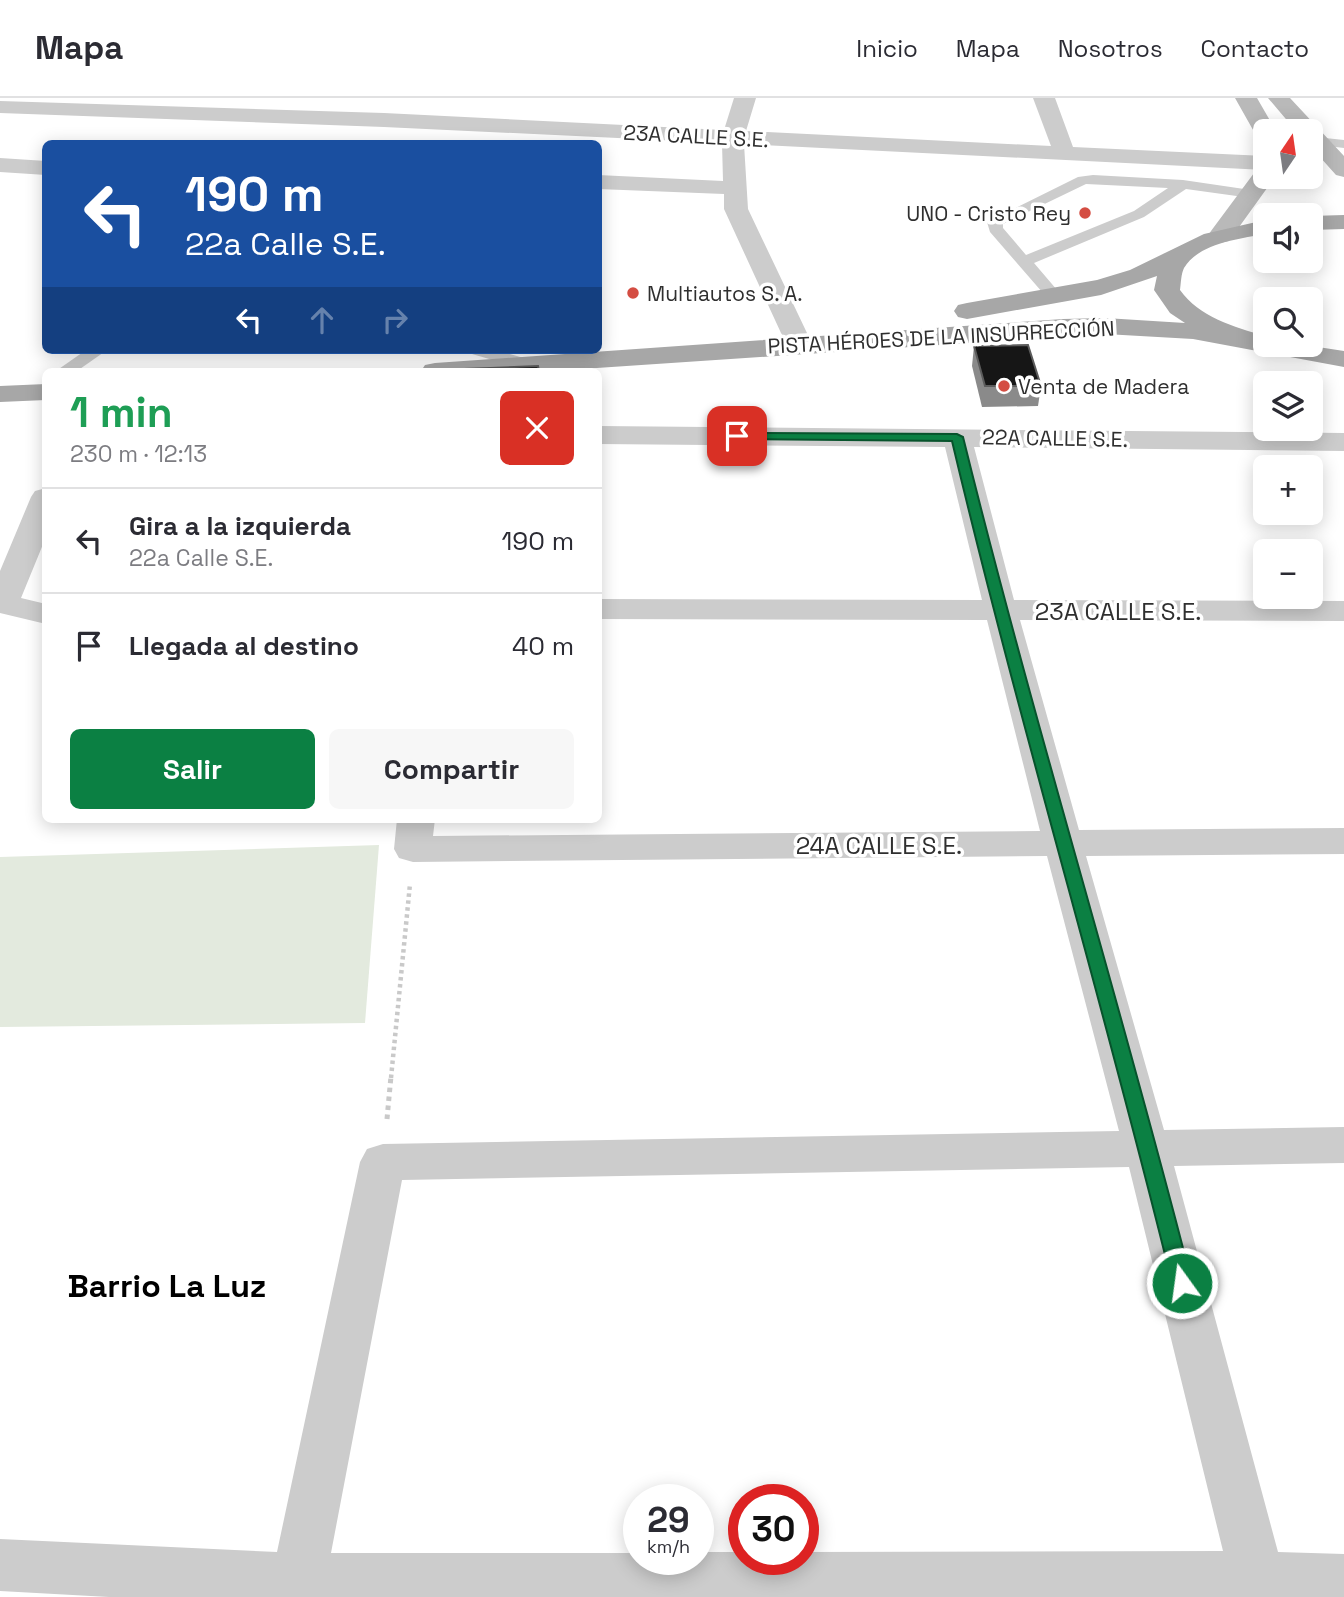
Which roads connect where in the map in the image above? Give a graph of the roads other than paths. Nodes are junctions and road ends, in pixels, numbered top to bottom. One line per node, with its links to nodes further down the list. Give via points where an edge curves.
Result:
1 (392, 98): 9 (street)
2 (745, 98): 10 (street)
3 (1044, 98): 15 (street)
4 (1246, 98): 7 (main road)
5 (1279, 98): 8 (main road)
6 (0, 107): 9 (street, 23A CALLE S.E.)
7 (1258, 119)
8 (1297, 119)
9 (384, 120): 10 (street, 23A CALLE S.E.); 12 (street, via 391,129)
10 (733, 138): 15 (street, 23A CALLE S.E.); 22 (street)
11 (1323, 139): 13 (lane)
12 (390, 140)
13 (1344, 144)
14 (1323, 148): 19 (main road)
15 (1065, 154): 16 (street, 23A CALLE S.E.)
16 (1253, 162)
17 (0, 165): 18 (street)
18 (42, 168)
19 (1344, 170)
20 (602, 182): 22 (street)
21 (1183, 184): 24 (lane); 30 (lane, via 1139,214); 30 (lane, via 1083,180 995,222 995,229)
22 (735, 188): 32 (street, via 736,209)
23 (1254, 189): 24 (main road)
24 (1251, 194): 28 (main road)
25 (1344, 222): 26 (main road)
26 (1323, 223)
27 (1253, 229): 28 (main road, PISTA HÉROES DE LA INSURRECCIÓN)
28 (1220, 236): 29 (main road, PISTA HÉROES DE LA INSURRECCIÓN)
29 (1192, 247): 31 (main road, PISTA HÉROES DE LA INSURRECCIÓN, via 1139,275); 33 (main road, via 1168,275 1172,298 1204,322)
30 (1025, 261): 31 (lane)
31 (1055, 297): 32 (main road, PISTA HÉROES DE LA INSURRECCIÓN)
32 (794, 333): 39 (main road, PISTA HÉROES DE LA INSURRECCIÓN)
33 (1253, 340)
34 (1253, 344): 39 (main road, PISTA HÉROES DE LA INSURRECCIÓN, via 1193,331 1105,326)
35 (92, 354): 41 (lane)
36 (505, 354): 38 (lane)
37 (1331, 357): 40 (main road)
38 (546, 360): 39 (main road, PISTA HÉROES DE LA INSURRECCIÓN); 42 (main road, PISTA HÉROES DE LA INSURRECCIÓN)
39 (603, 360)
40 (1344, 366)
41 (70, 368)
42 (465, 368)
43 (41, 389): 44 (main road)
44 (0, 394)
45 (602, 435): 46 (street, 22A CALLE S.E.)
46 (957, 437): 47 (street, 22A CALLE S.E.); 51 (street)
47 (1344, 442)
48 (42, 507): 52 (street, via 3,603)
49 (602, 609): 51 (street, 23A CALLE S.E.)
50 (1344, 611): 51 (street, 23A CALLE S.E.)
51 (999, 612): 55 (street)
52 (42, 614)
53 (415, 834): 55 (street, 24A CALLE S.E.)
54 (1344, 841): 55 (street, 24A CALLE S.E.)
55 (1064, 844): 57 (street)
56 (1344, 1145): 57 (street)
57 (1148, 1149): 60 (street, via 383,1162); 61 (street)
58 (0, 1565): 60 (street)
59 (1344, 1581): 61 (street)
60 (297, 1588): 61 (street)
61 (1259, 1588)

